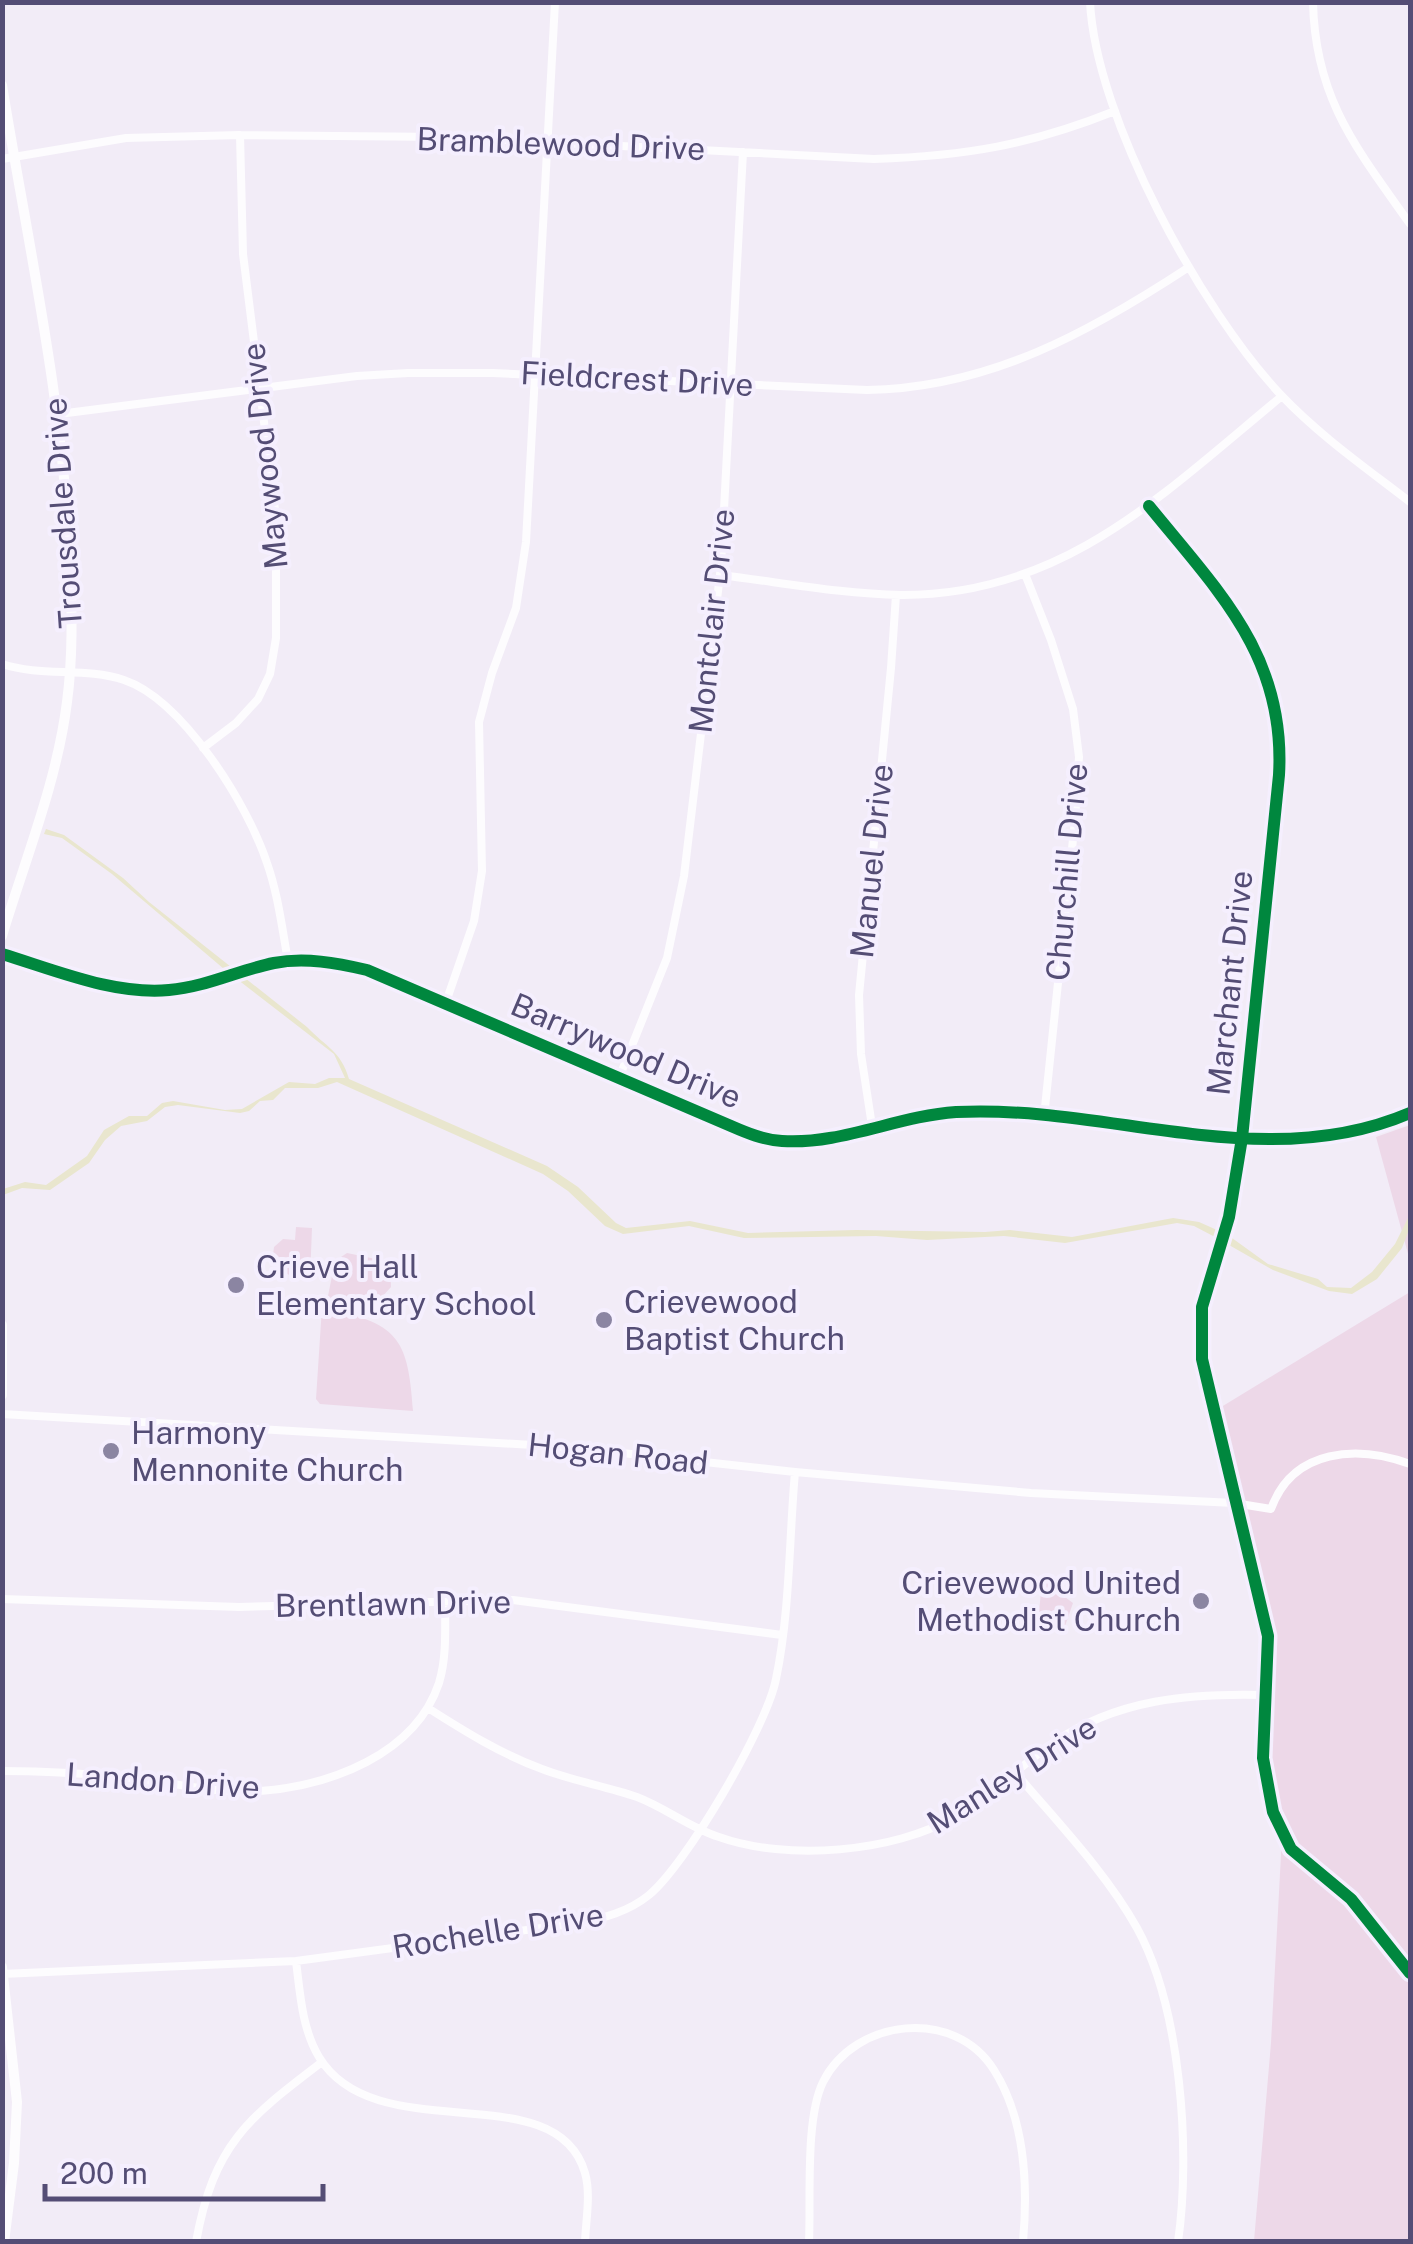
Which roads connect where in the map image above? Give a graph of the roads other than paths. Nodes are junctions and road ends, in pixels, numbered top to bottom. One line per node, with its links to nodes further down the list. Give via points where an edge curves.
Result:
1 (554, 2): 7 (street)
2 (1090, 2): 5 (street, via 1098,58)
3 (1313, 2): 10 (street, via 1328,96)
4 (2, 85): 9 (street, Trousdale Drive)
5 (1116, 111): 8 (street, Bramblewood Drive, via 1036,139 964,154 874,159); 11 (street)
6 (240, 135): 7 (street, Bramblewood Drive); 9 (street, Bramblewood Drive, via 126,138); 14 (street, Maywood Drive, via 243,254)
7 (546, 141): 8 (street, Bramblewood Drive); 12 (street)
8 (743, 152): 13 (street, Montclair Drive)
9 (8, 158): 16 (street, Trousdale Drive)
10 (1410, 224)
11 (1189, 267): 13 (street, Fieldcrest Drive, via 1088,329 978,375 880,390); 15 (street)
12 (536, 374): 13 (street, Fieldcrest Drive); 14 (street, Fieldcrest Drive, via 392,373); 28 (street, via 520,586 478,727 484,827 478,898)
13 (731, 384): 20 (street, Montclair Drive)
14 (261, 388): 16 (street, Fieldcrest Drive); 24 (street, Maywood Drive, via 276,518 274,655 254,704)
15 (1282, 396): 17 (street); 18 (street)
16 (59, 414): 23 (street, Trousdale Drive)
17 (1410, 502)
18 (1149, 506): 19 (street, via 1093,544); 33 (street, Marchant Drive, via 1247,632 1278,720 1279,775)
19 (1025, 574): 21 (street); 31 (street, Churchill Drive, via 1062,670 1078,757)
20 (720, 575): 21 (street); 29 (street, Montclair Drive, via 676,925)
21 (896, 595): 32 (street, Manuel Drive, via 859,995)
22 (2, 664): 23 (street)
23 (71, 673): 24 (street, via 142,688 167,705); 25 (street, Trousdale Drive, via 58,754)
24 (203, 748): 27 (street, via 264,854)
25 (2, 936)
26 (2, 954): 27 (street, Barrywood Drive, via 128,988 172,990)
27 (288, 961): 28 (street, Barrywood Drive, via 367,970)
28 (446, 1002): 29 (street, Barrywood Drive)
29 (620, 1078): 32 (street, Barrywood Drive, via 774,1140)
30 (1410, 1114): 33 (street, Barrywood Drive, via 1328,1137)
31 (1044, 1117): 32 (street, Barrywood Drive, via 957,1112); 33 (street, Barrywood Drive)
32 (872, 1126)
33 (1242, 1138): 39 (street, Marchant Drive, via 1200,1328)
34 (2, 1325): 35 (street)
35 (2, 1395)
36 (2, 1414): 38 (street, Hogan Road, via 566,1447)
37 (1410, 1464): 39 (street, Hogan Road, via 1370,1453 1333,1454 1300,1472 1271,1509)
38 (795, 1472): 39 (street, Hogan Road); 42 (street, Rochelle Drive)
39 (1234, 1503): 43 (street, Marchant Drive, via 1268,1636)
40 (2, 1599): 41 (street, Brentlawn Drive, via 239,1607)
41 (445, 1600): 42 (street, Brentlawn Drive, via 532,1602); 44 (street, Landon Drive, via 443,1665)
42 (782, 1635): 47 (street, Rochelle Drive, via 762,1722)
43 (1264, 1695): 46 (street, Manley Drive, via 1193,1695 1136,1705 1063,1736); 50 (street, Marchant Drive, via 1265,1776 1282,1836 1363,1912)
44 (428, 1708): 45 (street, Landon Drive, via 378,1755 276,1789 225,1791); 47 (street, Manley Drive, via 535,1766 650,1802)
45 (2, 1772)
46 (1015, 1772): 47 (street, Manley Drive, via 954,1817 877,1844 775,1849); 57 (street, via 1114,1892 1154,1968 1181,2120)
47 (699, 1828): 48 (street, Rochelle Drive, via 654,1891 616,1914)
48 (296, 1961): 49 (street, Rochelle Drive); 51 (street, via 307,2028)
49 (3, 1971): 52 (street, via 17,2102)
50 (1410, 1973)
51 (322, 2062): 53 (street, via 269,2101 228,2146); 54 (street, via 346,2086 377,2102 517,2120 559,2135 579,2158 586,2179)
52 (4, 2242)
53 (196, 2242)
54 (584, 2242)
55 (809, 2242): 56 (street, via 813,2120 824,2081 859,2042 908,2027 964,2042 1000,2079 1022,2158)
56 (1022, 2242)
57 (1178, 2242)

